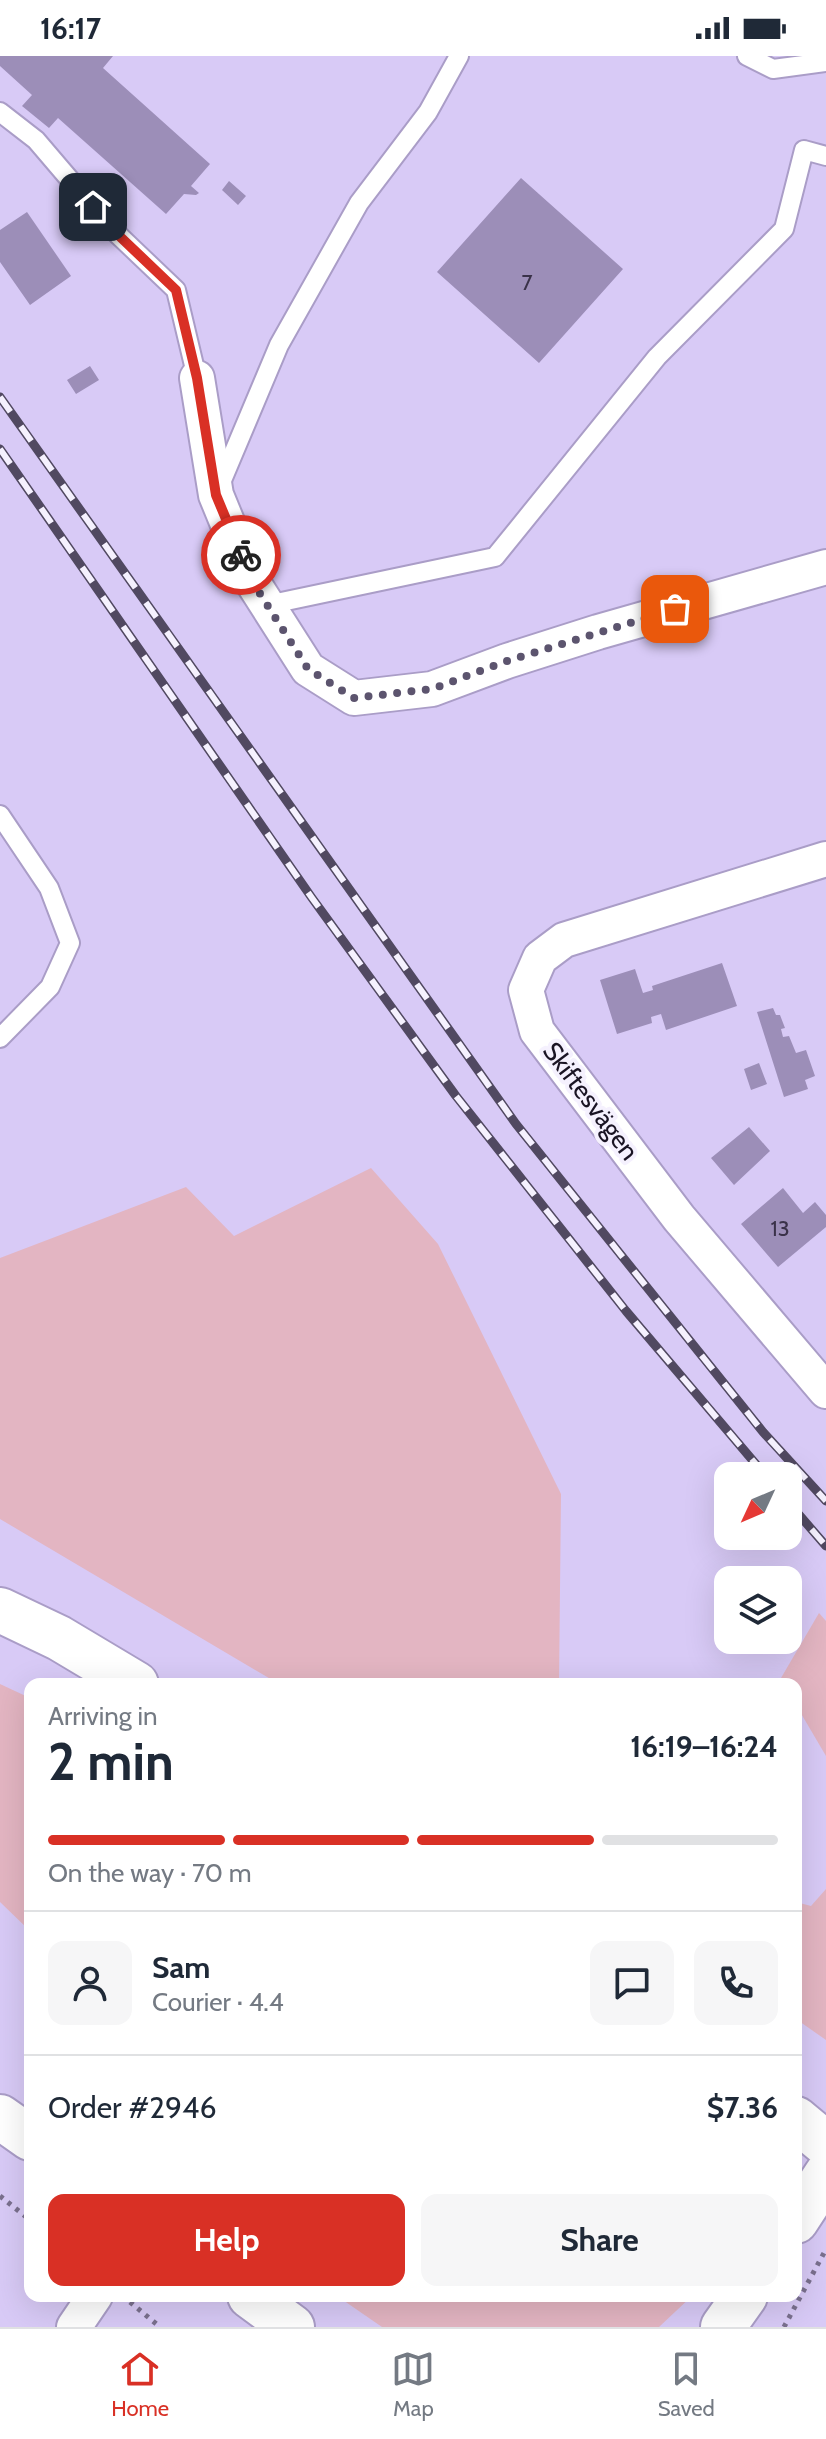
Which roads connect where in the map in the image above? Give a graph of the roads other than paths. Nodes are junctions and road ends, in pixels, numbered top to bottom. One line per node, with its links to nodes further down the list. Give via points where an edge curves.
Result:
1 (459, 56): 7 (lane, via 428,112 359,203 279,345)
2 (747, 56): 3 (lane, via 773,69)
3 (826, 62)
4 (0, 112): 6 (lane, via 36,140 112,229 176,290)
5 (826, 156): 9 (lane, via 804,150 784,229 657,357 495,557)
6 (197, 378): 7 (street)
7 (216, 495): 9 (street, via 250,578)
8 (826, 567): 9 (street, via 598,632 432,689 354,698 308,669)
9 (267, 605)
10 (0, 815): 12 (lane, via 49,888 70,943 50,987)
11 (826, 859): 13 (street, Skiftesvägen, via 564,940 540,958 526,990 537,1031 679,1218)
12 (0, 1038)
13 (826, 1391)
14 (0, 1610): 15 (main road)
15 (126, 1678)
16 (0, 2117): 18 (main road)
17 (802, 2124): 19 (main road)
18 (24, 2134)
19 (826, 2144)
20 (91, 2302): 23 (street)
21 (258, 2302): 24 (main road)
22 (741, 2302): 25 (main road)
23 (74, 2327)
24 (292, 2327)
25 (723, 2327)

